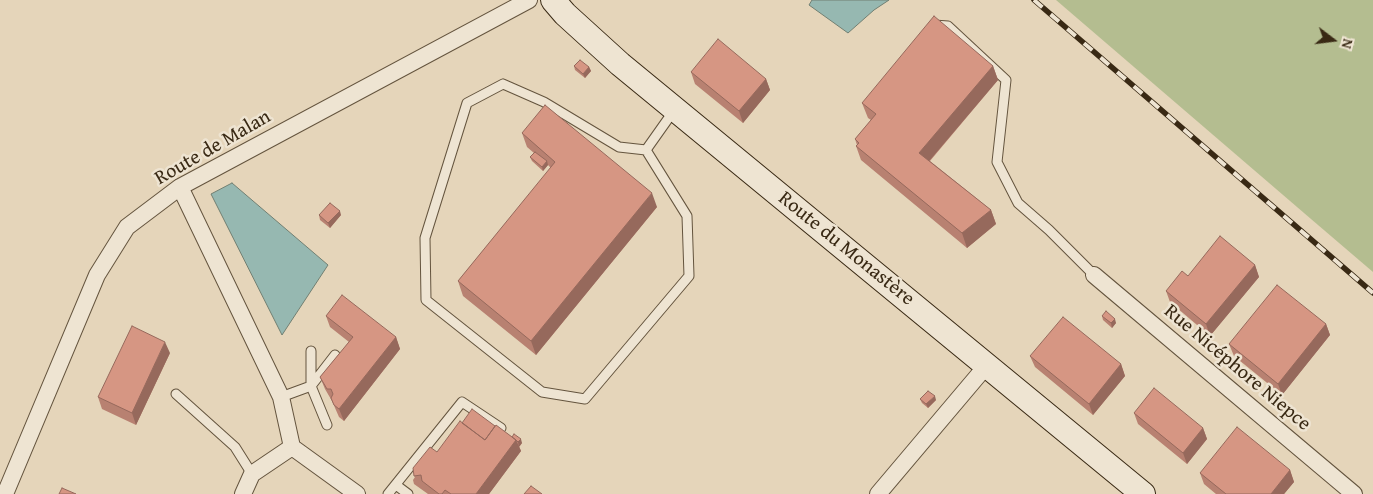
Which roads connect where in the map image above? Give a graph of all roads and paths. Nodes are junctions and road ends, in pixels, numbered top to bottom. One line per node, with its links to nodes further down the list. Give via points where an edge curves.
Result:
1 (529, 0): 6 (street, Route de Malan)
2 (553, 0): 4 (street, Route du Monastère, via 613,58)
3 (928, 32): 7 (lane, via 934,25 948,26 1006,80 997,162 1018,203)
4 (676, 109): 5 (lane); 10 (street, Route du Monastère)
5 (646, 150): 5 (lane, via 619,147 544,102 503,84 466,102 425,238 426,300 542,392 585,399 689,276 687,216)
6 (180, 187): 13 (street); 19 (street, Route de Malan, via 127,227 97,275)
7 (1094, 275): 26 (street, Rue Nicéphore Niepce)
8 (311, 351): 11 (lane)
9 (336, 355): 11 (lane)
10 (987, 365): 24 (street); 25 (street, Route du Monastère)
11 (311, 386): 13 (lane); 14 (lane)
12 (176, 394): 17 (lane, via 235,447)
13 (281, 397): 16 (street)
14 (327, 425)
15 (501, 428): 18 (lane, via 462,402)
16 (292, 447): 17 (street); 21 (street)
17 (252, 474): 20 (street)
18 (396, 484): 22 (lane); 23 (lane)
19 (5, 494)
20 (242, 494)
21 (357, 494)
22 (388, 494)
23 (408, 494)
24 (878, 494)
25 (1143, 494)
26 (1354, 494)

